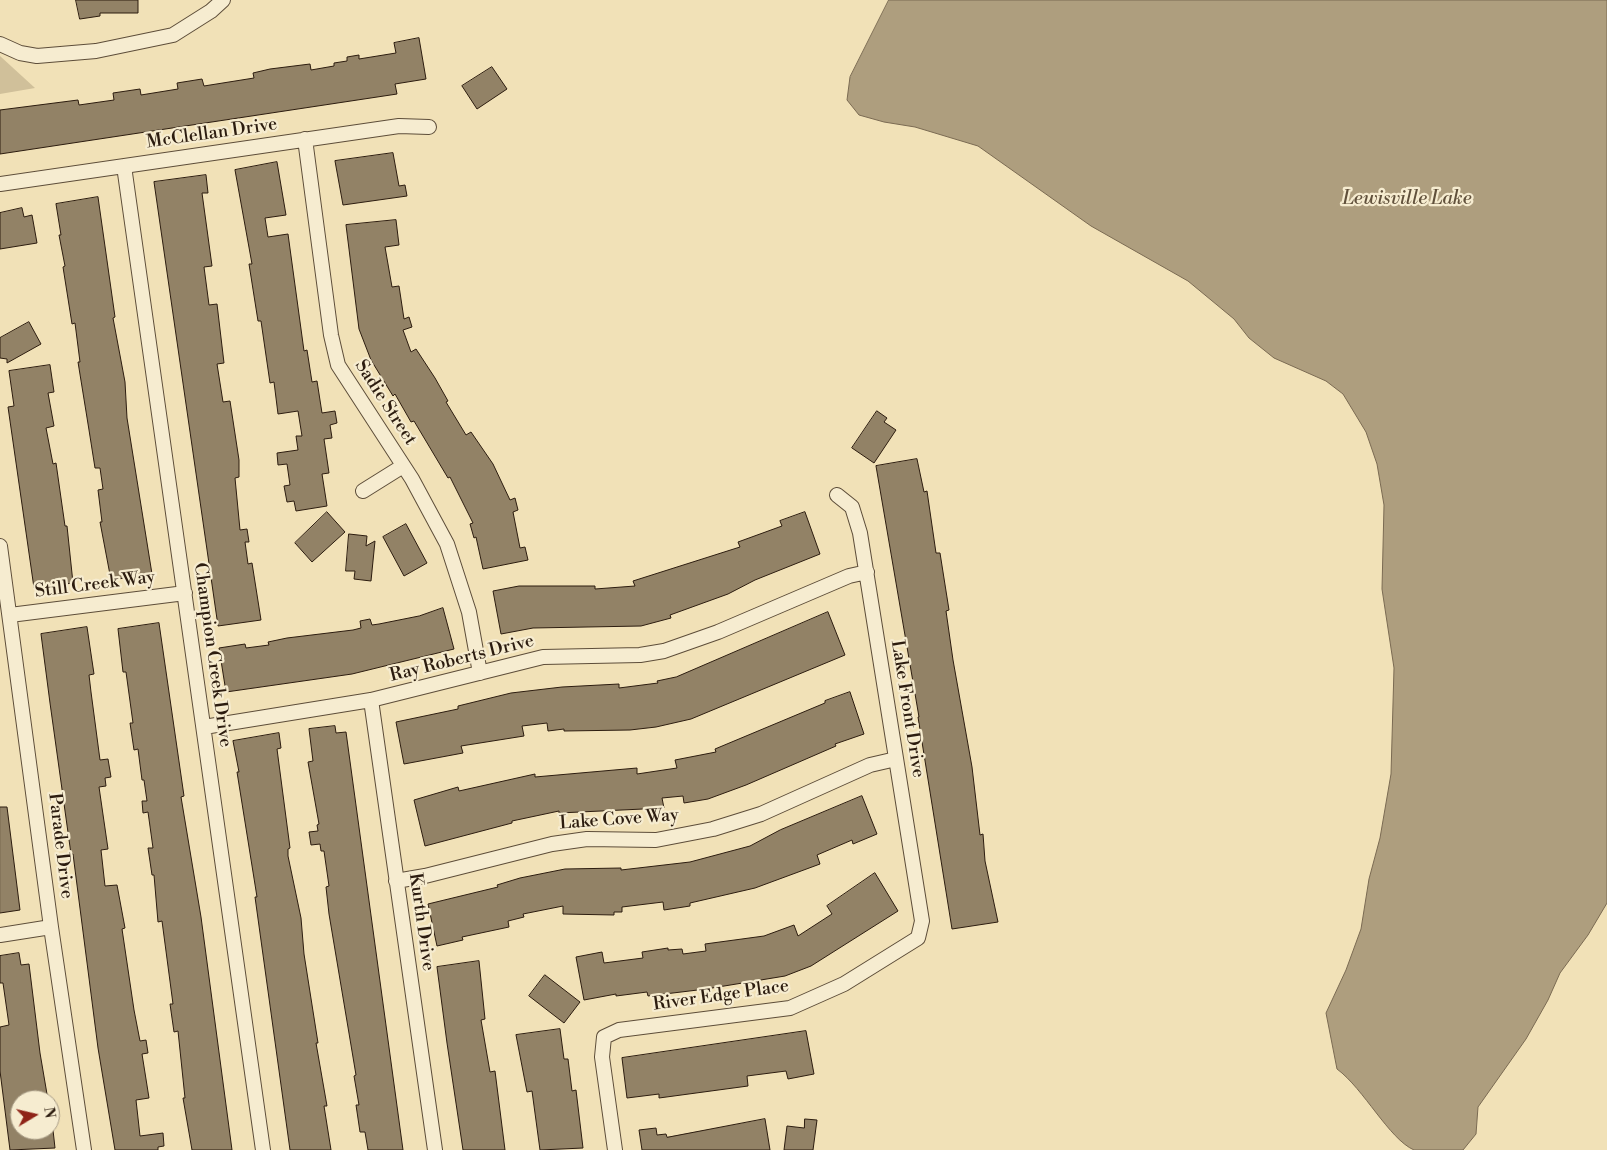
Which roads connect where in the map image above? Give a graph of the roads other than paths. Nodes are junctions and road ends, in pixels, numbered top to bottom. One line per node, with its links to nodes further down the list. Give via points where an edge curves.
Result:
1 (223, 0): 2 (street, via 173,35 96,51 37,56)
2 (0, 44)
3 (429, 127): 4 (street, McClellan Drive, via 399,126)
4 (305, 139): 5 (street, McClellan Drive); 7 (street, Sadie Street, via 331,335 338,365)
5 (124, 166): 6 (street, McClellan Drive); 12 (street, Champion Creek Drive)
6 (0, 184)
7 (403, 466): 8 (street); 14 (street, Sadie Street, via 447,544 469,612)
8 (363, 491)
9 (837, 495): 11 (street, Lake Front Drive, via 852,507)
10 (0, 546): 13 (street, Parade Drive)
11 (867, 572): 14 (street, Ray Roberts Drive, via 849,576 684,646 640,655 543,657); 17 (street, Lake Front Drive)
12 (184, 593): 13 (street, Still Creek Way); 16 (street, Champion Creek Drive)
13 (10, 614): 19 (street, Parade Drive)
14 (480, 673): 15 (street, Ray Roberts Drive)
15 (371, 700): 16 (street, Ray Roberts Drive); 18 (street, Kurth Drive)
16 (204, 727): 23 (street, Champion Creek Drive)
17 (896, 759): 18 (street, Lake Cove Way, via 870,765 761,814 713,829 656,840 588,839 552,844); 21 (street, Lake Front Drive, via 922,921)
18 (396, 881): 24 (street, Kurth Drive)
19 (51, 927): 20 (street); 22 (street, Parade Drive)
20 (0, 936)
21 (918, 938): 25 (street, River Edge Place, via 844,984 790,1008 656,1024 619,1030 604,1037 602,1057)
22 (84, 1150)
23 (263, 1150)
24 (435, 1150)
25 (615, 1150)

